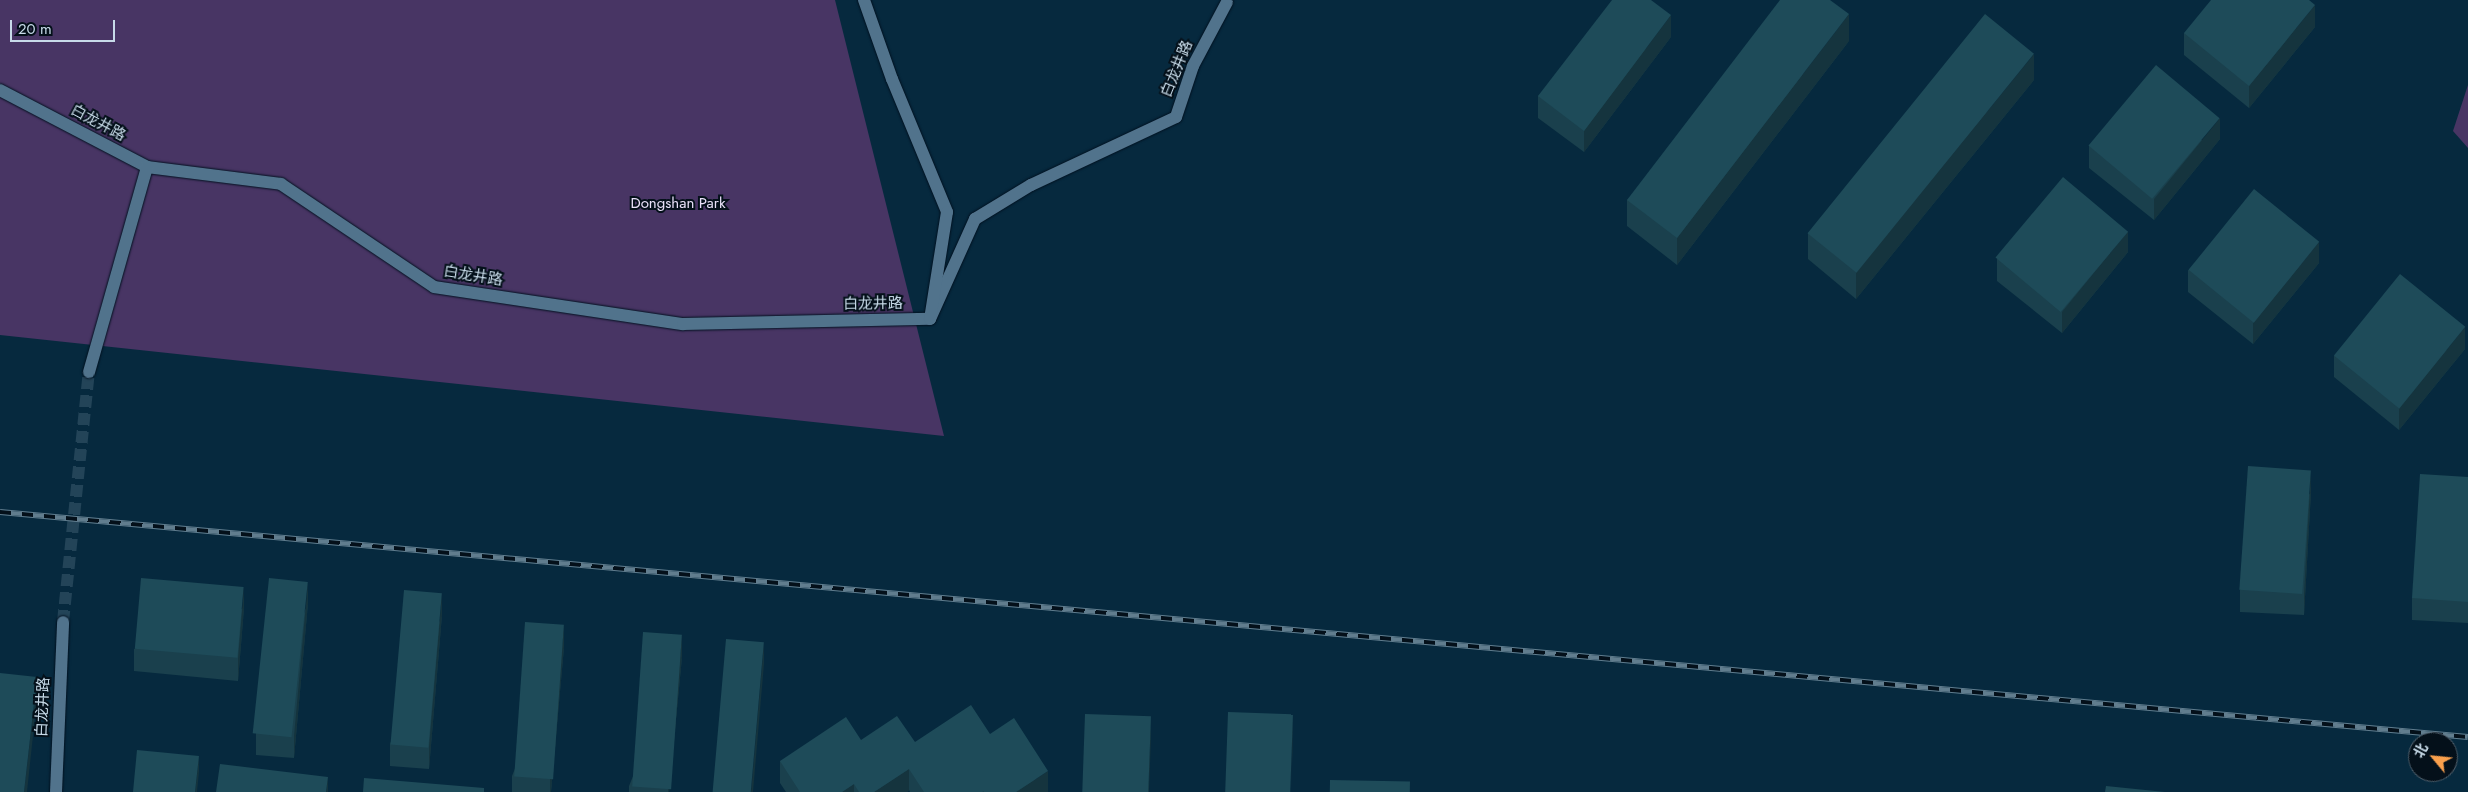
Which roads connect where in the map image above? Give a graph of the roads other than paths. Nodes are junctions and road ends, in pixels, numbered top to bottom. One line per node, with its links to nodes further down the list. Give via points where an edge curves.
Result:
1 (864, 0): 5 (street, via 892,79 947,212)
2 (1226, 2): 5 (street, 白龙井路, via 1193,66 1176,117 1031,185 975,219)
3 (0, 90): 4 (street, 白龙井路)
4 (147, 167): 5 (street, 白龙井路, via 281,184 434,287 683,324); 6 (street)
5 (930, 320)
6 (89, 372)
7 (63, 622): 8 (street, 白龙井路)
8 (56, 792)

